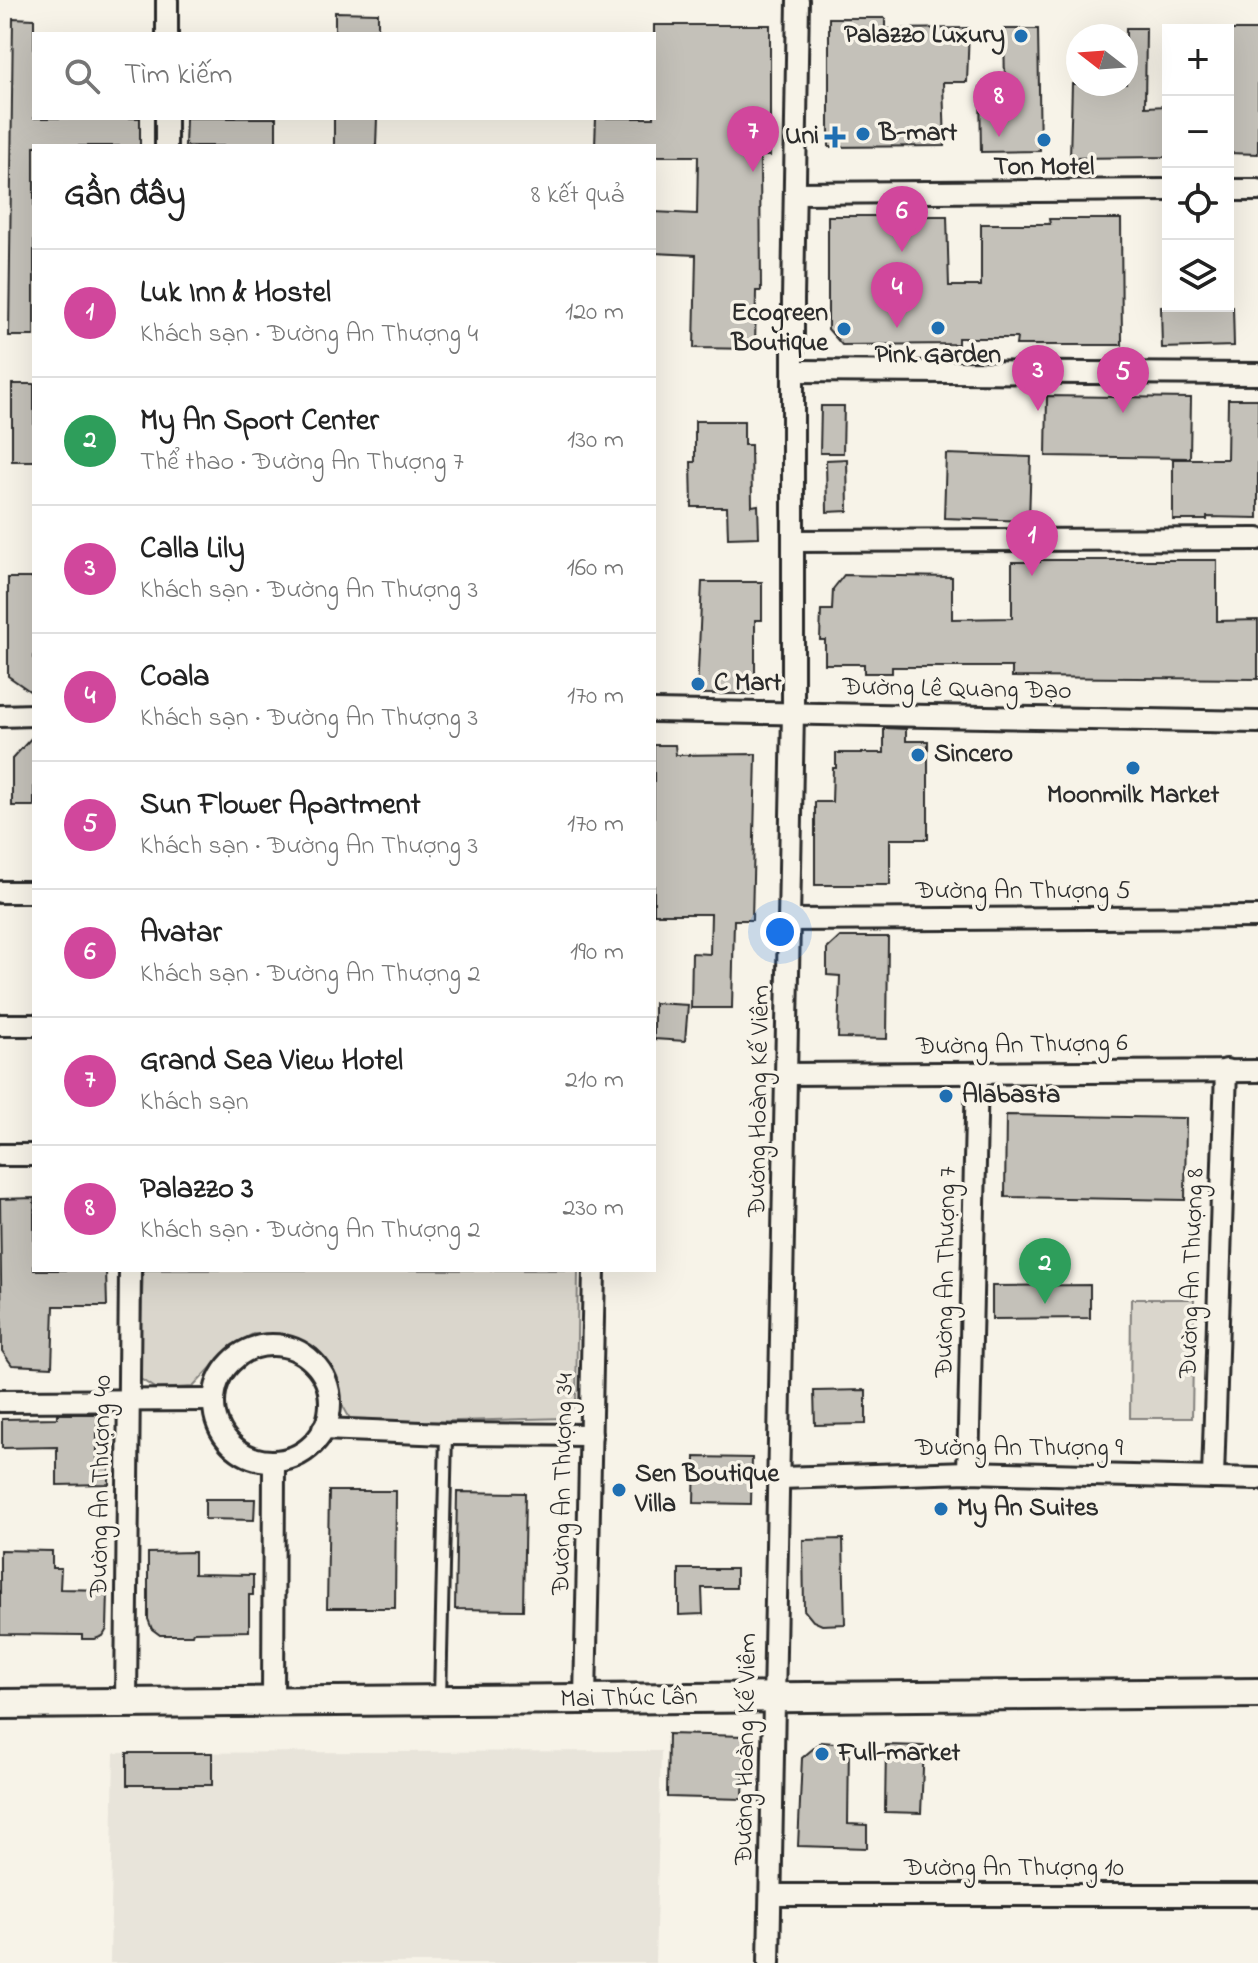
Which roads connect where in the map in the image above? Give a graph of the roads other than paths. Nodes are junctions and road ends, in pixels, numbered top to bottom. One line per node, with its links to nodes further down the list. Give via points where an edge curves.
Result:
1 (167, 0): 3 (street)
2 (798, 0): 9 (street, Đường Hoàng Kế Viêm)
3 (167, 32)
4 (166, 120): 5 (street)
5 (166, 144)
6 (1162, 190): 9 (street)
7 (1234, 190): 8 (street)
8 (1258, 190)
9 (795, 193): 10 (street, Đường Hoàng Kế Viêm)
10 (793, 371): 11 (street); 13 (street, Đường Hoàng Kế Viêm)
11 (1258, 374)
12 (1258, 539): 13 (street)
13 (793, 541): 15 (street, Đường Hoàng Kế Viêm)
14 (656, 711): 15 (street, Đường Lê Quang Đạo)
15 (793, 712): 18 (street, Đường Lê Quang Đạo); 22 (street, Đường Hoàng Kế Viêm)
16 (32, 715): 17 (street)
17 (0, 716)
18 (1258, 722)
19 (0, 892): 20 (street)
20 (32, 892)
21 (1258, 917): 22 (street, Đường An Thượng 5)
22 (789, 920): 28 (street, Đường Hoàng Kế Viêm)
23 (0, 1025): 24 (street)
24 (32, 1025)
25 (1226, 1070): 26 (street, Đường An Thượng 6); 27 (street, Đường An Thượng 6); 42 (street, Đường An Thượng 8)
26 (1258, 1071)
27 (977, 1073): 28 (street, Đường An Thượng 6); 40 (street, Đường An Thượng 7)
28 (786, 1074): 41 (street, Đường Hoàng Kế Viêm)
29 (0, 1155): 30 (street)
30 (32, 1155)
31 (130, 1272): 33 (street, Đường An Thượng 40)
32 (594, 1272): 38 (street, Đường An Thượng 34)
33 (129, 1400): 34 (street); 35 (street); 49 (street, Đường An Thượng 40)
34 (214, 1400): 36 (street, via 227,1365 258,1346 277,1344 303,1354 323,1374 329,1411); 39 (street, via 224,1436 238,1450)
35 (0, 1401)
36 (323, 1429): 37 (street); 39 (street, via 303,1451)
37 (446, 1434): 38 (street); 47 (lane)
38 (591, 1435): 46 (street, Đường An Thượng 34)
39 (274, 1461): 48 (street)
40 (968, 1472): 41 (street, Đường An Thượng 9); 42 (street, Đường An Thượng 9)
41 (780, 1478): 45 (street, Đường Hoàng Kế Viêm)
42 (1213, 1478): 43 (street, Đường An Thượng 9)
43 (1258, 1479)
44 (1258, 1693): 45 (street, Mai Thúc Lân)
45 (775, 1697): 46 (street, Mai Thúc Lân); 51 (street, Đường Hoàng Kế Viêm)
46 (585, 1699): 47 (street, Mai Thúc Lân)
47 (440, 1701): 48 (street, Mai Thúc Lân)
48 (273, 1702): 49 (street, Mai Thúc Lân)
49 (126, 1703): 50 (street, Mai Thúc Lân)
50 (0, 1704)
51 (771, 1895): 52 (street, Đường An Thượng 10); 53 (street, Đường Hoàng Kế Viêm)
52 (1258, 1895)
53 (769, 1963)

